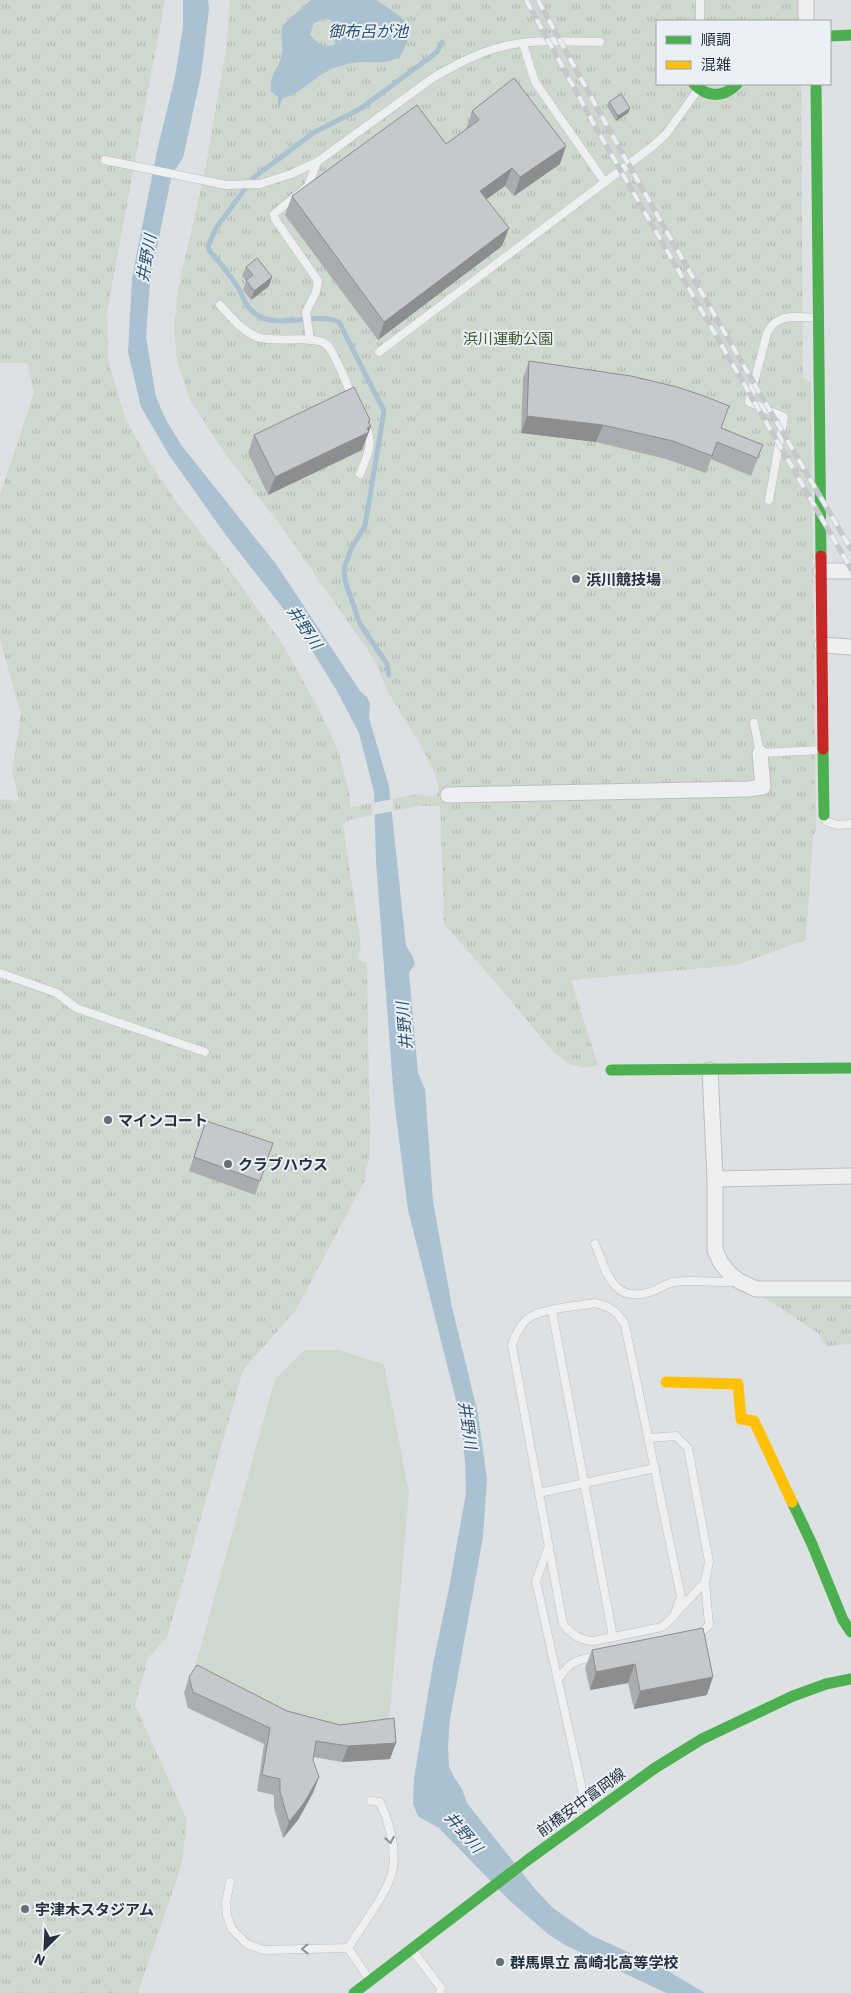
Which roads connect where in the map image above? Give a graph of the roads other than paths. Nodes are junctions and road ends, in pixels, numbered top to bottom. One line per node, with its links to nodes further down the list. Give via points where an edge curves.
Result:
1 (700, 0): 3 (lane)
2 (806, 0): 4 (street)
3 (700, 20)
4 (806, 20)
5 (851, 35): 6 (street)
6 (831, 36)
7 (600, 42): 8 (lane)
8 (523, 44): 13 (lane, via 496,48 434,77); 14 (lane, via 535,82)
9 (736, 85): 11 (street, via 719,96 709,95)
10 (816, 85): 16 (street)
11 (697, 86): 14 (lane, via 666,134)
12 (105, 160): 13 (lane, via 226,185 260,184)
13 (317, 162): 17 (lane, via 308,186 274,214 318,281 306,312)
14 (604, 181): 18 (lane)
15 (220, 305): 17 (lane, via 242,328 256,336 282,341)
16 (818, 318): 22 (lane, via 779,319 771,323 767,333 749,402 784,417); 23 (street)
17 (310, 340): 19 (lane, via 327,346)
18 (379, 352)
19 (355, 403)
20 (360, 412): 21 (lane, via 371,440)
21 (360, 474)
22 (769, 500)
23 (821, 571): 24 (street); 25 (street)
24 (851, 571)
25 (822, 645): 26 (street); 28 (street)
26 (851, 647)
27 (754, 723): 29 (lane)
28 (823, 750): 29 (lane); 31 (street)
29 (760, 753): 30 (street, via 763,787)
30 (448, 795)
31 (824, 815): 32 (lane, via 826,821)
32 (851, 824)
33 (0, 973): 34 (lane, via 57,993 76,1008)
34 (205, 1052)
35 (851, 1068): 37 (street)
36 (611, 1070): 37 (street)
37 (710, 1070): 39 (street)
38 (851, 1176): 39 (street)
39 (714, 1179): 41 (street, via 715,1250 721,1264)
40 (595, 1244): 41 (lane, via 610,1281 621,1292 639,1295 672,1283 696,1280)
41 (739, 1281): 42 (street, via 764,1291)
42 (851, 1289)
43 (552, 1311): 45 (lane, via 595,1303 620,1315 625,1325); 47 (lane); 48 (lane, via 531,1316 522,1325 512,1345)
44 (666, 1382): 52 (street, via 738,1384 741,1419 754,1421 812,1544 842,1620)
45 (649, 1438): 46 (lane); 50 (lane, via 676,1436 688,1448 709,1562)
46 (655, 1468): 47 (lane); 51 (lane, via 681,1597)
47 (584, 1483): 48 (lane); 53 (lane)
48 (539, 1493): 49 (lane)
49 (549, 1546): 53 (lane, via 563,1624 572,1636 583,1640); 56 (lane, via 536,1580)
50 (705, 1582): 51 (lane); 54 (lane, via 709,1625 696,1638)
51 (674, 1616): 53 (lane, via 662,1627)
52 (851, 1632)
53 (613, 1637)
54 (687, 1640)
55 (604, 1655): 56 (lane, via 576,1660 567,1665)
56 (559, 1678): 59 (lane)
57 (851, 1679): 59 (street, 前橋安中富岡線, via 793,1696 702,1739)
58 (371, 1801): 61 (lane, one-way to 61, via 380,1802 384,1812 392,1843 393,1867 387,1886)
59 (590, 1813): 62 (street, 前橋安中富岡線)
60 (230, 1882): 61 (lane, one-way to 60, via 262,1950 247,1944 232,1929 227,1916)
61 (348, 1948): 63 (lane)
62 (412, 1949): 63 (street, 前橋安中富岡線); 65 (lane, via 441,1988)
63 (370, 1981): 64 (street, 前橋安中富岡線)
64 (354, 1993)
65 (440, 1993)

